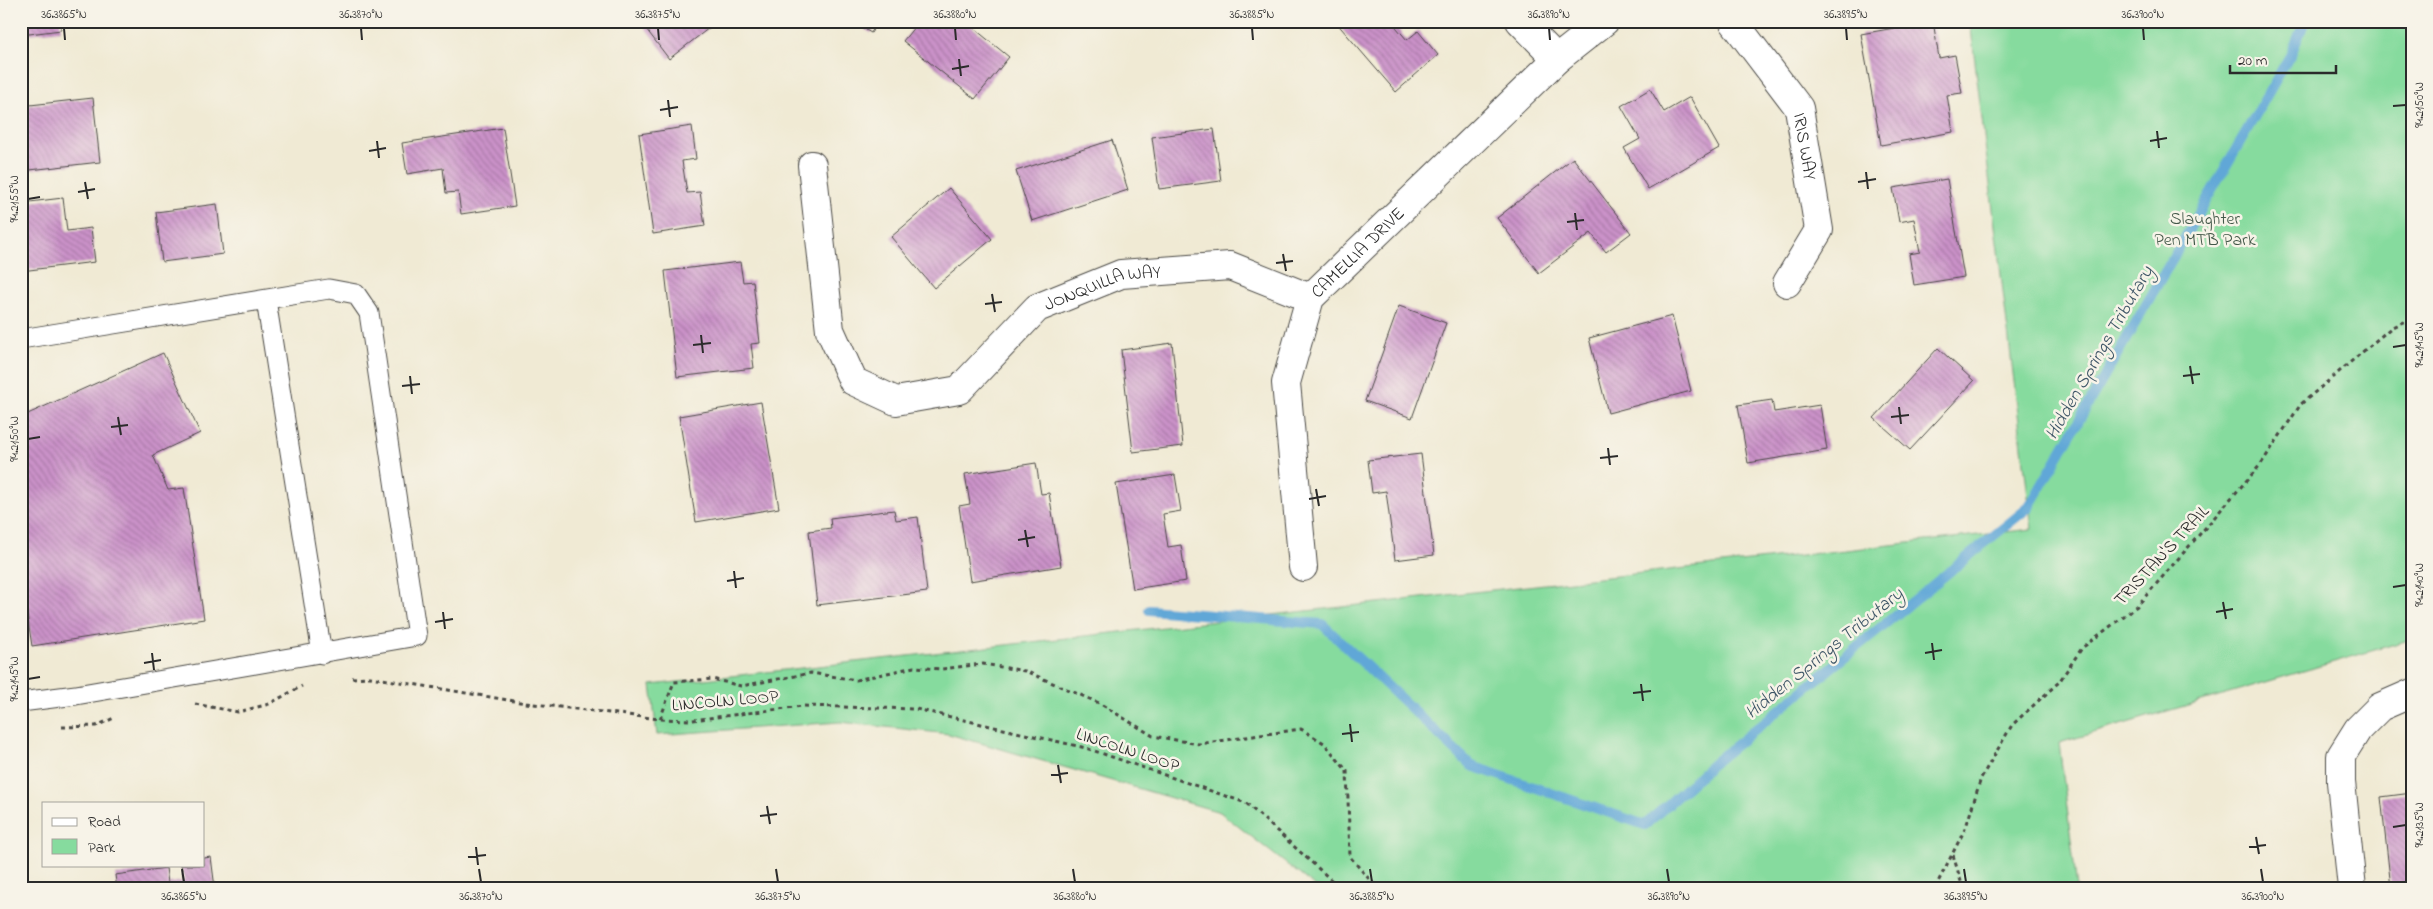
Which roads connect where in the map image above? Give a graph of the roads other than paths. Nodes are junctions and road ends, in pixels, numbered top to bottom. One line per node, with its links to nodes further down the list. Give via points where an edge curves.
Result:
1 (1520, 21): 4 (street)
2 (1605, 21): 4 (street, CAMELLIA DRIVE)
3 (1733, 21): 6 (street, IRIS WAY, via 1799,108 1819,230)
4 (1557, 59): 7 (street, CAMELLIA DRIVE)
5 (812, 165): 7 (street, JONQUILLA WAY, via 830,330 854,381 896,401 959,390 1037,308 1121,274 1230,266)
6 (1787, 283)
7 (1310, 298): 10 (street, CAMELLIA DRIVE, via 1286,382)
8 (266, 300): 9 (lane); 11 (lane); 11 (lane, via 329,289 356,294 369,313 392,454 417,636)
9 (21, 339)
10 (1303, 567)
11 (322, 654): 13 (lane)
12 (2412, 693): 14 (street, via 2380,706 2358,729 2341,756)
13 (21, 702)
14 (2352, 888)

